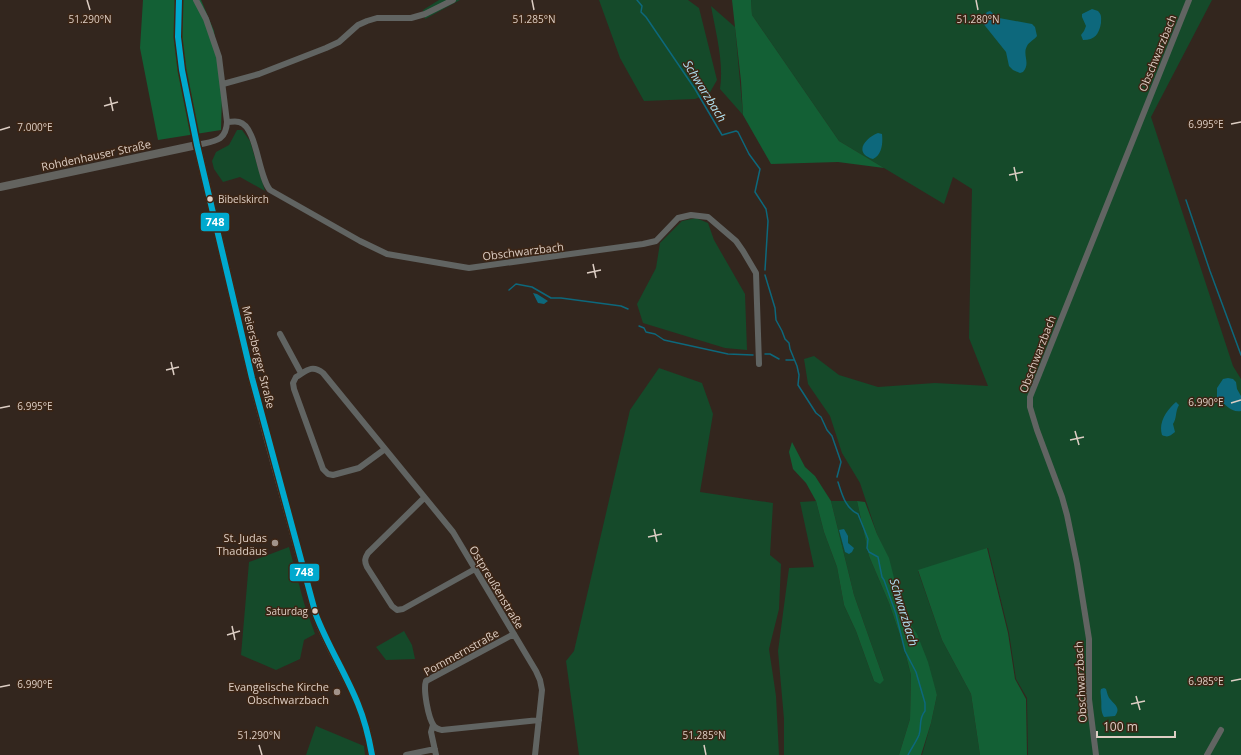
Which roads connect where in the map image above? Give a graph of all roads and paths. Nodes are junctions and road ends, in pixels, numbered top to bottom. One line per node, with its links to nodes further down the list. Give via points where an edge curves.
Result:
1 (179, 0): 7 (main road, Meiersberger Straße, via 178,37 182,70)
2 (196, 0): 5 (street, via 206,19 219,57)
3 (453, 0): 5 (street, via 418,16 367,20 339,42 326,48 259,74)
4 (1189, 0): 23 (street, Obschwarzbach, via 1030,397 1030,407 1037,430 1062,497 1084,604 1089,640 1090,699)
5 (223, 84): 6 (street)
6 (227, 122): 7 (street, via 221,138); 10 (street, Obschwarzbach, via 240,122 250,131 265,182 275,194 360,241 396,256 469,268 643,244 656,241 678,218 691,215 708,216 736,241 756,272)
7 (197, 145): 8 (main road, Rohdenhauser Straße); 20 (main road, Meiersberger Straße, via 252,378 315,611 326,640 358,704)
8 (0, 187)
9 (280, 334): 11 (street)
10 (759, 364)
11 (301, 374): 12 (street, Ostpreußenstraße, via 311,368 318,368); 12 (street, via 293,383 294,389 323,469 328,474 359,468)
12 (385, 449): 13 (street, Ostpreußenstraße)
13 (424, 498): 14 (street, Ostpreußenstraße, via 453,532); 14 (street, via 365,558 367,567 392,606 397,610 402,609)
14 (475, 569): 15 (street, Ostpreußenstraße)
15 (514, 634): 16 (street, Ostpreußenstraße, via 540,680 542,690); 17 (street, Pommernstraße, via 426,681 424,688)
16 (539, 720): 17 (street, via 442,730 436,729); 22 (street, Ostpreußenstraße)
17 (433, 725): 19 (street, via 431,732)
18 (1221, 730): 24 (street)
19 (435, 752): 21 (street)
20 (372, 755)
21 (406, 755)
22 (535, 755)
23 (1096, 755)
24 (1207, 755)

